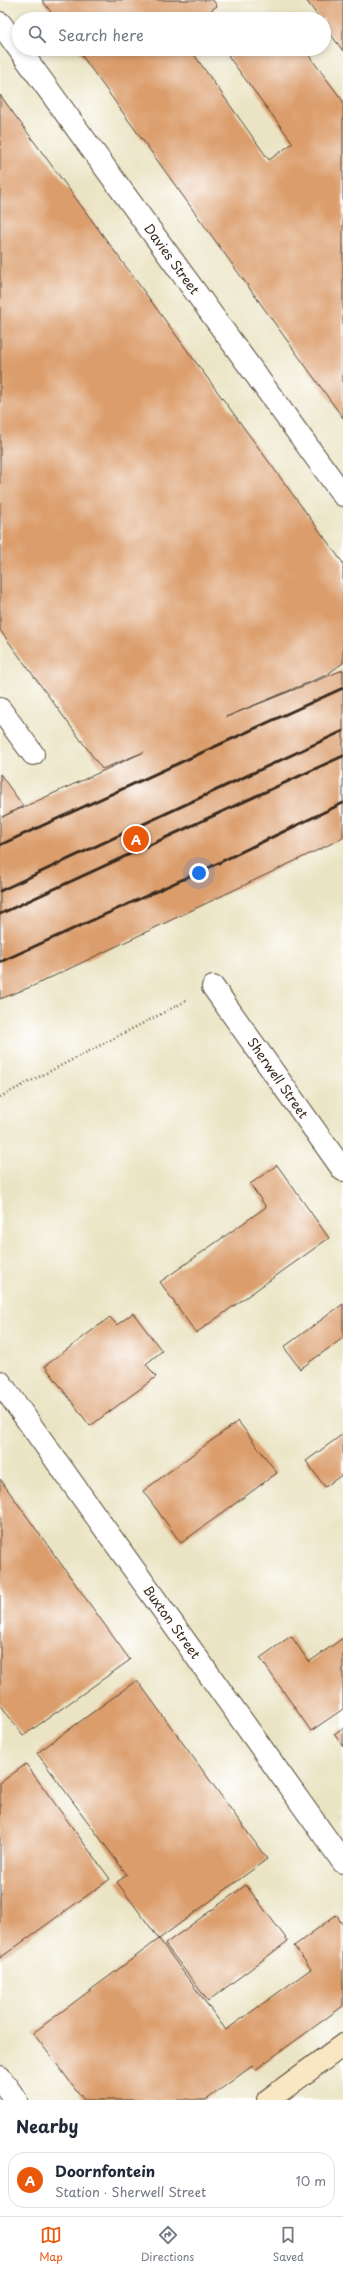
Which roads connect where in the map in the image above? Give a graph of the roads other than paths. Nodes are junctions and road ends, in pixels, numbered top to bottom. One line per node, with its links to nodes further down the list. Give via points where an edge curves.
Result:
1 (0, 23): 2 (street, Davies Street)
2 (12, 40)
3 (24, 56): 4 (street, Davies Street)
4 (343, 495)
5 (0, 709): 6 (street)
6 (33, 754)
7 (213, 987): 8 (street, Sherwell Street)
8 (343, 1170)
9 (0, 1382): 10 (street, Buxton Street)
10 (343, 1862)
11 (343, 2045): 14 (street)
12 (0, 2077): 13 (street)
13 (16, 2100)
14 (268, 2100)

